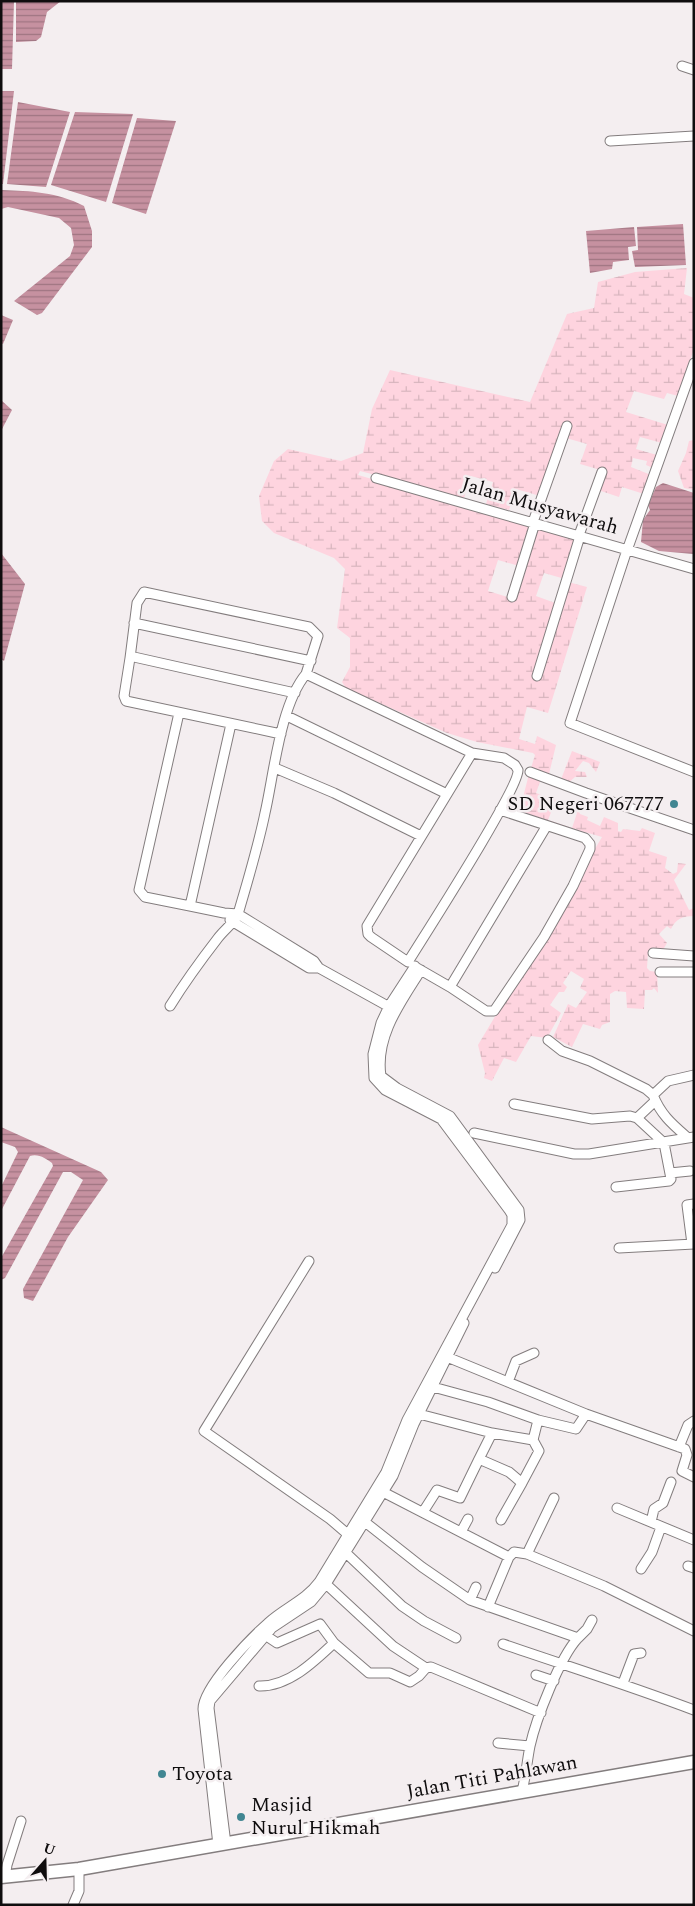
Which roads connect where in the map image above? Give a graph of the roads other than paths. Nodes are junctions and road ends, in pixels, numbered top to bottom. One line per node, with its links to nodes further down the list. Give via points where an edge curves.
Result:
1 (682, 66): 2 (street)
2 (694, 70)
3 (694, 136): 4 (street)
4 (610, 141)
5 (694, 363): 6 (street)
6 (691, 382): 12 (street)
7 (567, 426): 10 (street)
8 (602, 472): 11 (street)
9 (376, 478): 10 (street, Jalan Musyawarah)
10 (534, 522): 11 (street, Jalan Musyawarah); 14 (street)
11 (580, 535): 12 (street, Jalan Musyawarah); 19 (street)
12 (628, 550): 13 (street, Jalan Musyawarah); 28 (street, via 570,723)
13 (694, 569)
14 (512, 598)
15 (134, 623): 16 (street); 17 (street); 17 (street, via 137,603 144,592 309,627 318,636)
16 (130, 658): 20 (street); 21 (street, via 125,700)
17 (311, 661): 18 (street)
18 (306, 674): 20 (street); 25 (street)
19 (537, 676)
20 (295, 693): 22 (street)
21 (179, 713): 23 (street); 34 (street, via 139,890 145,897)
22 (287, 716): 24 (street); 29 (street)
23 (231, 724): 24 (street); 34 (street)
24 (281, 734): 26 (street)
25 (472, 753): 29 (street); 30 (street, via 504,758 515,764 518,770 516,783)
26 (275, 768): 33 (street); 36 (street)
27 (530, 772): 32 (street)
28 (694, 772)
29 (446, 794): 33 (street)
30 (500, 810): 31 (street); 42 (street)
31 (546, 827): 46 (street); 46 (street, via 585,838 590,849 544,937 494,1011 486,1012)
32 (694, 830)
33 (421, 836): 42 (street, via 366,929 371,937)
34 (190, 906): 35 (street)
35 (224, 913): 36 (street); 37 (street)
36 (238, 914): 37 (street); 38 (street)
37 (233, 923): 39 (street); 47 (street, via 204,956)
38 (253, 923): 39 (street); 43 (street)
39 (248, 932): 43 (street, via 309,968)
40 (654, 954): 41 (street)
41 (694, 956)
42 (415, 966): 46 (street); 48 (street)
43 (319, 968): 48 (street)
44 (660, 972): 45 (street)
45 (694, 972)
46 (450, 987)
47 (170, 1006)
48 (392, 1008): 64 (street, via 376,1068 387,1082 447,1119 520,1215 518,1226)
49 (548, 1040): 51 (street, via 562,1052 590,1061 646,1089)
50 (694, 1075): 51 (street, via 668,1081)
51 (654, 1099): 53 (street); 55 (street, via 671,1123)
52 (514, 1104): 53 (street, via 592,1119)
53 (637, 1118): 56 (street)
54 (474, 1133): 56 (street, via 574,1154)
55 (691, 1137): 56 (street)
56 (664, 1143): 58 (street)
57 (690, 1172): 58 (street)
58 (670, 1173): 59 (street, via 669,1181)
59 (616, 1188)
60 (690, 1204): 61 (street)
61 (693, 1244): 62 (street)
62 (619, 1248)
63 (309, 1261): 91 (street, via 204,1432)
64 (461, 1324): 66 (street); 73 (street)
65 (534, 1353): 67 (street, via 516,1361)
66 (447, 1356): 67 (street); 68 (street)
67 (508, 1382): 70 (street)
68 (433, 1387): 69 (street); 71 (street)
69 (419, 1414): 73 (street); 74 (street)
70 (586, 1414): 71 (street, via 576,1429); 76 (street)
71 (538, 1420): 75 (street)
72 (694, 1421): 76 (street, via 688,1425)
73 (411, 1422): 81 (street, via 401,1460); 91 (street)
74 (492, 1433): 75 (street); 77 (street)
75 (533, 1440): 80 (street, via 539,1451)
76 (680, 1447): 78 (street, via 688,1455 682,1471)
77 (479, 1459): 80 (street, via 509,1472); 84 (street, via 460,1498 437,1490)
78 (694, 1477)
79 (670, 1482): 88 (street, via 663,1503 654,1509)
80 (522, 1483): 86 (street)
81 (383, 1492): 84 (street); 87 (street)
82 (554, 1498): 94 (street)
83 (616, 1508): 88 (street)
84 (423, 1512): 90 (street)
85 (468, 1519): 90 (street)
86 (502, 1520)
87 (366, 1522): 91 (street); 99 (street)
88 (651, 1522): 89 (street)
89 (661, 1527): 92 (street); 96 (street, via 652,1552)
90 (461, 1532): 95 (street)
91 (351, 1537): 93 (street); 102 (street, via 313,1590)
92 (694, 1540)
93 (344, 1552): 97 (street); 104 (street, via 402,1606)
94 (527, 1554): 95 (street, via 514,1552); 103 (street, via 604,1586)
95 (509, 1557): 100 (street)
96 (641, 1569)
97 (326, 1584): 102 (street, via 311,1602); 110 (street, via 393,1646)
98 (476, 1587): 99 (street)
99 (470, 1600): 100 (street)
100 (488, 1607): 105 (street)
101 (592, 1620): 105 (street)
102 (268, 1628): 106 (street, via 277,1643 320,1624); 115 (street); 115 (street, via 210,1689)
103 (694, 1631)
104 (456, 1638)
105 (578, 1638): 109 (street)
106 (334, 1643): 110 (street, via 372,1675 390,1672 410,1682); 114 (street, via 319,1658 278,1685)
107 (503, 1644): 109 (street)
108 (641, 1653): 113 (street, via 634,1654)
109 (564, 1665): 112 (street); 113 (street)
110 (426, 1668): 117 (street, via 443,1671)
111 (536, 1675): 112 (street)
112 (554, 1681): 117 (street)
113 (623, 1683): 116 (street)
114 (260, 1686)
115 (206, 1703): 123 (street)
116 (694, 1710)
117 (541, 1713): 119 (street)
118 (498, 1743): 119 (street)
119 (530, 1746): 121 (street)
120 (694, 1762): 121 (main road, Jalan Titi Pahlawan)
121 (524, 1791): 123 (main road, Jalan Titi Pahlawan)
122 (21, 1821): 125 (street)
123 (222, 1844): 124 (main road, Jalan Titi Pahlawan)
124 (79, 1869): 125 (main road, Jalan Titi Pahlawan); 126 (street, via 79,1891)
125 (3, 1877)
126 (73, 1905)

